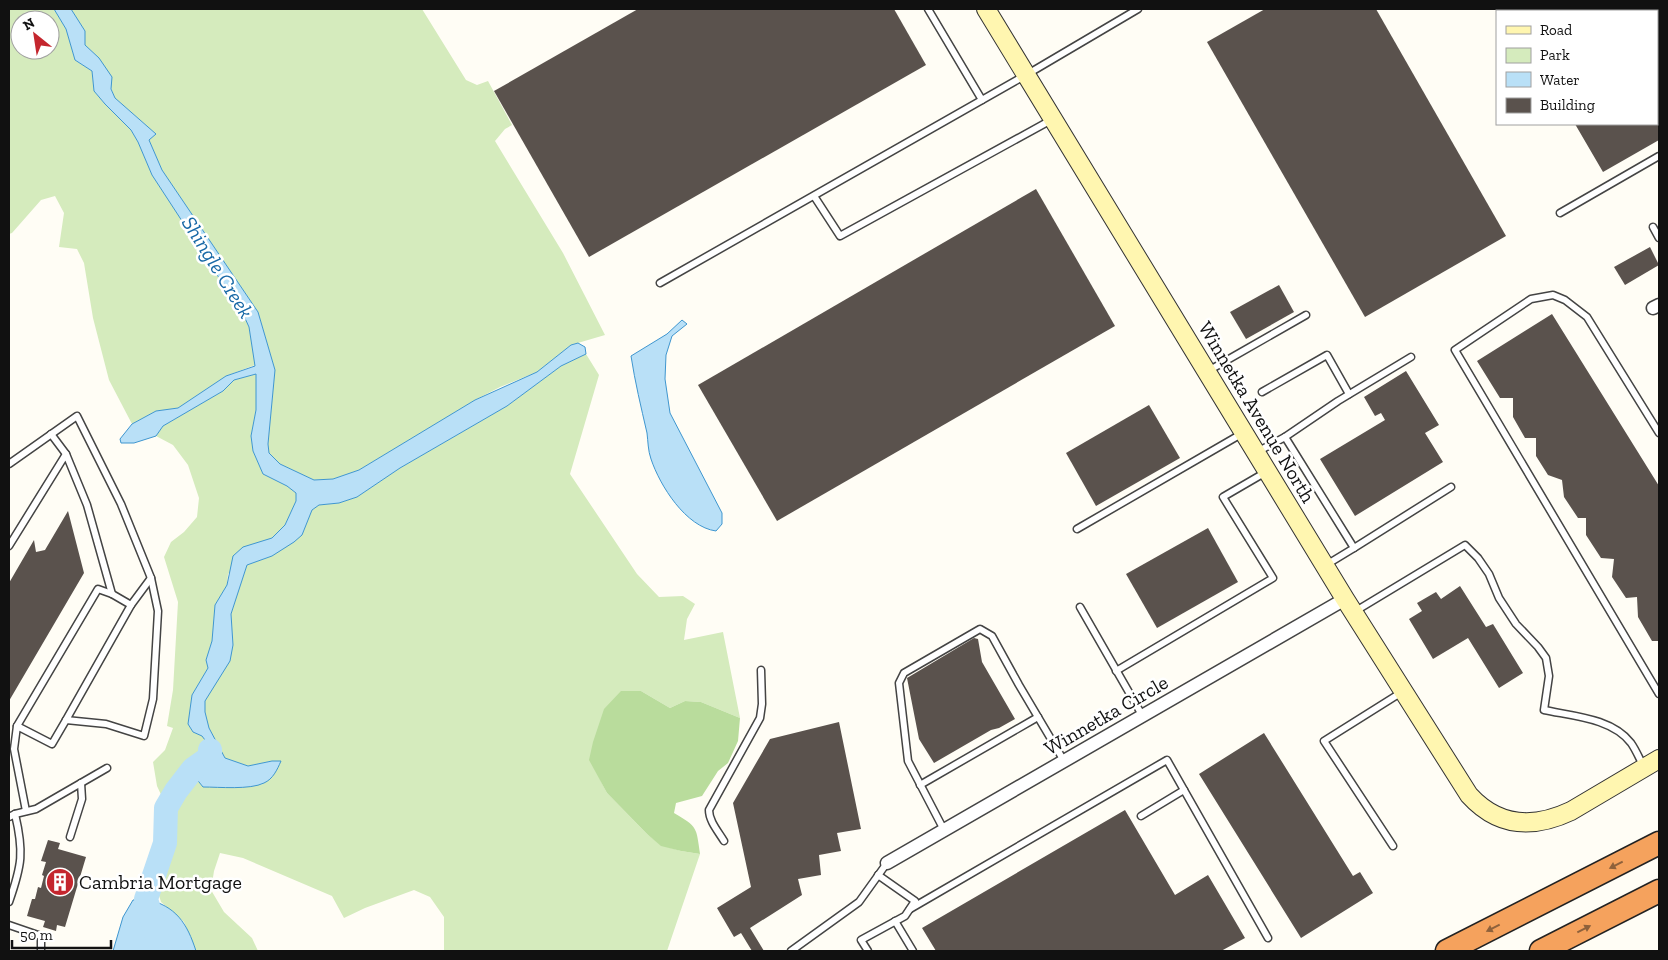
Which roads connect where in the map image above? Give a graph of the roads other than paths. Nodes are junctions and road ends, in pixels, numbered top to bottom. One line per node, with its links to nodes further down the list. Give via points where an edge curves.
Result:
1 (928, 9): 5 (lane)
2 (986, 9): 4 (street, Winnetka Avenue North)
3 (1138, 9): 4 (lane)
4 (1026, 75): 5 (lane); 6 (street, Winnetka Avenue North)
5 (982, 100): 8 (lane)
6 (1053, 119): 8 (lane, via 840,236); 15 (street, Winnetka Avenue North)
7 (1659, 156): 9 (lane)
8 (814, 196): 12 (lane)
9 (1560, 213)
10 (1652, 227): 11 (lane)
11 (1659, 238)
12 (660, 283)
13 (1306, 315): 15 (lane)
14 (1411, 357): 17 (lane)
15 (1207, 372): 18 (street, Winnetka Avenue North)
16 (1262, 392): 17 (lane, via 1326,355)
17 (1349, 394): 21 (lane)
18 (1244, 432): 22 (street, Winnetka Avenue North); 27 (lane)
19 (1659, 433): 39 (lane, via 1587,317 1553,295 1531,299 1455,350)
20 (51, 434): 23 (lane); 24 (lane); 31 (lane, via 77,416 121,504)
21 (1285, 437): 22 (lane); 29 (lane)
22 (1256, 452): 25 (street, Winnetka Avenue North)
23 (66, 454): 28 (lane); 32 (lane, via 87,505)
24 (9, 464)
25 (1267, 471): 30 (street, Winnetka Avenue North); 37 (lane, via 1224,497 1273,578)
26 (1451, 487): 29 (lane)
27 (1077, 529)
28 (9, 546)
29 (1354, 548): 30 (lane)
30 (1325, 566): 34 (street, Winnetka Avenue North)
31 (151, 578): 33 (lane); 42 (lane, via 158,611 153,699 144,736 106,724)
32 (112, 594): 33 (lane); 43 (lane, via 98,589)
33 (131, 605): 42 (lane)
34 (1349, 606): 38 (street, Winnetka Avenue North); 40 (street, Winnetka Circle); 45 (lane, via 1465,545 1489,574 1499,598 1516,624 1546,658 1549,676 1544,710 1599,722 1622,734)
35 (1080, 607): 37 (lane)
36 (761, 670): 55 (lane, via 760,718 709,810)
37 (1116, 671): 40 (lane)
38 (1403, 691): 45 (street, Winnetka Avenue North, via 1469,795 1494,816 1524,823 1555,818); 57 (lane, via 1324,741)
39 (1659, 694)
40 (1142, 716): 44 (street, Winnetka Circle)
41 (1038, 717): 44 (lane); 48 (lane); 48 (lane, via 992,636 980,628 931,656 904,673 900,683 908,761)
42 (66, 720): 43 (lane, via 52,744)
43 (17, 726): 50 (lane, via 14,750)
44 (1064, 761): 53 (street, Winnetka Circle)
45 (1652, 764)
46 (107, 768): 47 (lane)
47 (81, 783): 50 (lane, via 36,809); 54 (lane, via 82,799)
48 (920, 785): 53 (lane)
49 (1184, 790): 52 (lane); 62 (lane, via 1167,760); 65 (lane)
50 (26, 811): 51 (lane)
51 (12, 815): 61 (lane, via 21,848 20,866)
52 (1140, 816)
53 (944, 830): 58 (street, Winnetka Circle)
54 (70, 836)
55 (724, 841)
56 (1659, 843): 70 (highway, one-way to 70)
57 (1393, 846)
58 (886, 863): 59 (lane)
59 (878, 875): 62 (lane, via 915,901); 67 (lane, via 859,902)
60 (1659, 891): 71 (highway, one-way to 60)
61 (9, 902)
62 (910, 909): 63 (lane)
63 (895, 921): 68 (lane, via 861,940); 69 (lane)
64 (9, 925): 66 (lane, via 41,936)
65 (1268, 938)
66 (40, 951)
67 (791, 951)
68 (868, 951)
69 (913, 951)
70 (1448, 951)
71 (1541, 951)

